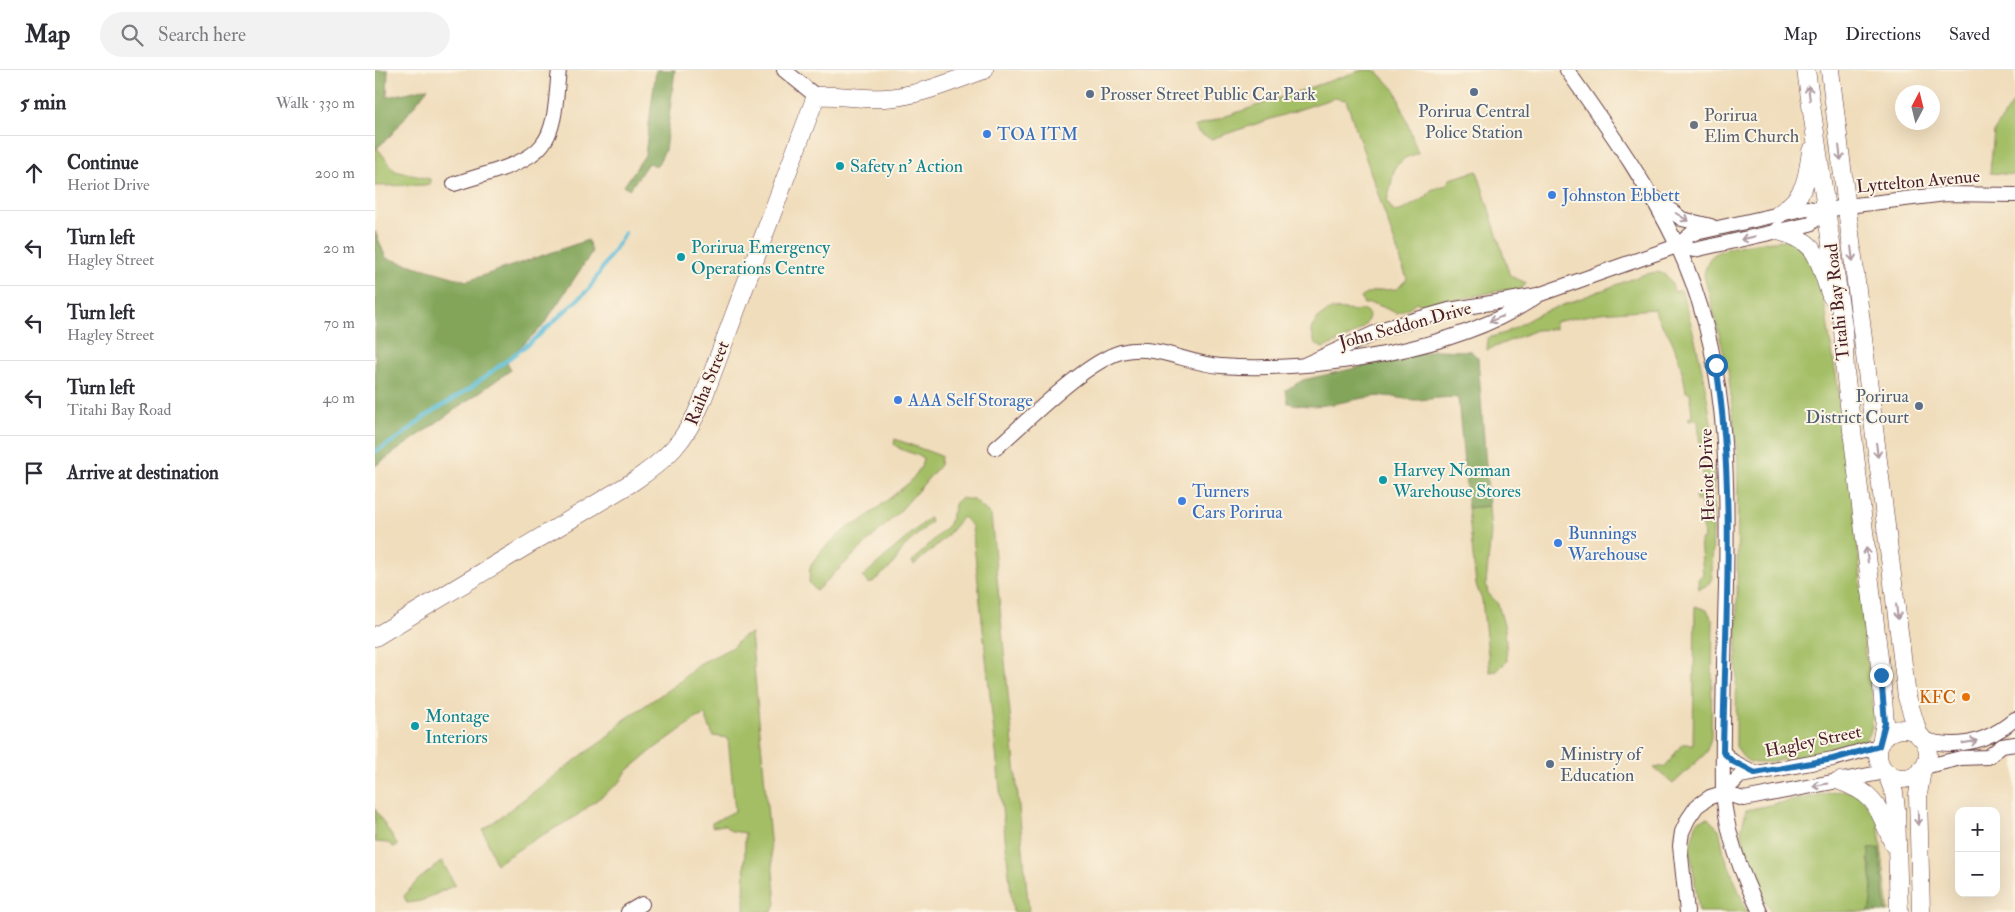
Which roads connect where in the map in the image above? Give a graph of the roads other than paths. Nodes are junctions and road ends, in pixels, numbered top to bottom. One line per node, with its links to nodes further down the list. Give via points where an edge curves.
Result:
1 (559, 70): 9 (street, via 552,119 543,145 530,156)
2 (784, 70): 7 (street)
3 (984, 70): 7 (main road, via 899,96 874,99)
4 (1567, 70): 10 (street, Heriot Drive)
5 (1807, 70): 8 (main road, Titahi Bay Road, one-way to 5)
6 (1830, 70): 12 (main road, Titahi Bay Road, one-way to 12)
7 (816, 96): 21 (main road, Raiha Street, via 699,408 680,443 631,483)
8 (1813, 128): 13 (main road, Titahi Bay Road); 14 (main road, via 1805,185 1801,195)
9 (454, 184)
10 (1649, 193): 15 (street, one-way to 15, via 1682,218); 16 (street, Heriot Drive)
11 (2015, 195): 12 (street, Lyttelton Avenue, via 1946,194)
12 (1847, 206): 13 (street, Lyttelton Avenue); 23 (main road, Titahi Bay Road, one-way to 23, via 1907,697)
13 (1825, 211): 14 (street, Lyttelton Avenue, via 1810,224); 18 (main road, Titahi Bay Road)
14 (1778, 222): 15 (street, Lyttelton Avenue); 16 (street, Lyttelton Avenue, one-way to 16, via 1694,250); 18 (main road, via 1810,244 1817,255)
15 (1721, 226): 16 (street, Lyttelton Avenue, via 1691,234)
16 (1677, 246): 17 (street, John Seddon Drive); 26 (street, Heriot Drive, via 1716,365 1724,425 1727,506)
17 (1538, 295): 19 (street, John Seddon Drive, via 1449,310 1386,328); 19 (street, John Seddon Drive, one-way to 19, via 1517,310 1454,335 1373,356)
18 (1843, 327): 25 (main road, Titahi Bay Road, one-way to 18, via 1885,723 1881,675 1845,371)
19 (1304, 365): 20 (street, John Seddon Drive, via 1258,369 1217,366 1159,351 1121,352 1088,369)
20 (996, 448)
21 (375, 637)
22 (2015, 719): 24 (street)
23 (1921, 738): 24 (street, one-way to 24, via 1937,744); 25 (main road, via 1911,731 1901,730 1891,732); 27 (main road, via 1927,752)
24 (2004, 741): 27 (street, via 1988,757 1951,759)
25 (1880, 744): 28 (street, Hagley Street, via 1833,759); 29 (main road, via 1879,762)
26 (1723, 752): 28 (street, Hagley Street, via 1732,761); 31 (street, Heriot Drive)
27 (1923, 768): 29 (main road, via 1908,778 1895,778); 38 (main road, one-way to 38, via 1918,802)
28 (1755, 773): 31 (street, Hagley Street, via 1740,776)
29 (1886, 773): 30 (street); 32 (main road, via 1894,792)
30 (1841, 781): 31 (street, one-way to 31, via 1744,799); 32 (main road, via 1864,791 1875,801)
31 (1723, 793): 35 (street, Hagley Street, via 1697,806 1682,832 1680,846); 36 (street, Heriot Drive, via 1725,816 1737,860)
32 (1897, 850): 37 (main road)
33 (642, 904): 34 (street)
34 (628, 912)
35 (1687, 912)
36 (1760, 912)
37 (1899, 912)
38 (1921, 912)

